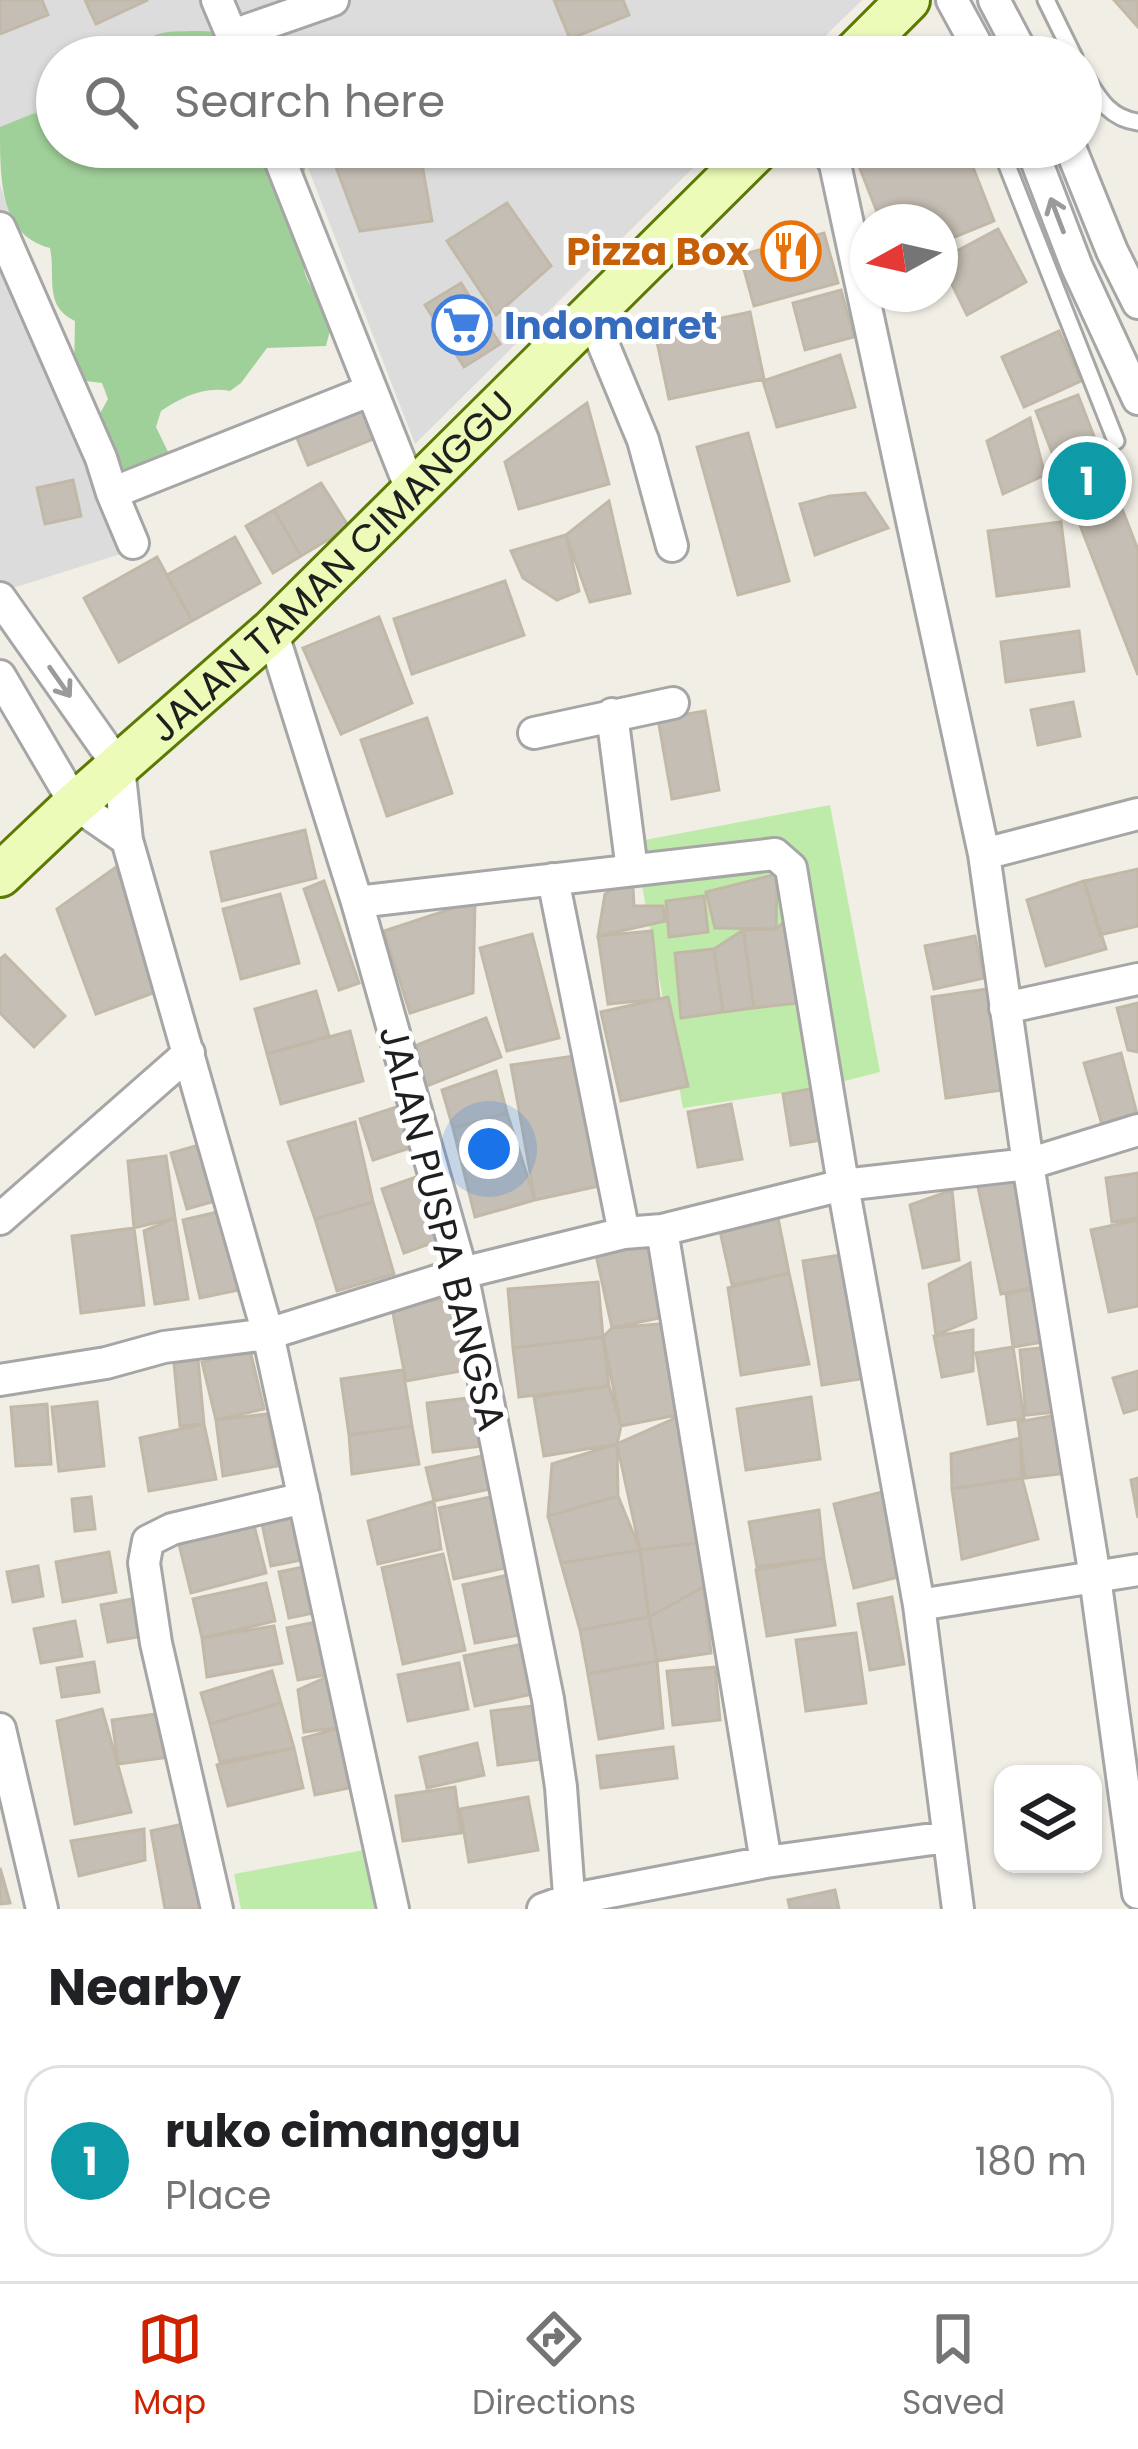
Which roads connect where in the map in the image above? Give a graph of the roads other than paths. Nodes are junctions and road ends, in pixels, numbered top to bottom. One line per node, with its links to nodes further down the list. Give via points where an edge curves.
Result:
1 (217, 0): 7 (street)
2 (333, 0): 8 (street)
3 (908, 0): 9 (street)
4 (952, 0): 10 (street)
5 (994, 0): 11 (street)
6 (1046, 0): 12 (lane)
7 (233, 36)
8 (258, 36)
9 (871, 36)
10 (971, 36)
11 (1013, 36)
12 (1064, 36)
13 (1102, 102): 14 (lane, via 1121,120)
14 (1138, 122)
15 (283, 168): 26 (street)
16 (739, 168): 25 (street, JALAN TAMAN CIMANGGU)
17 (833, 168): 43 (street)
18 (1024, 168): 28 (lane)
19 (1027, 168): 23 (street, one-way to 19)
20 (1078, 168): 22 (street)
21 (0, 228): 30 (street)
22 (1112, 251): 23 (street); 24 (street)
23 (1077, 267): 27 (street)
24 (1138, 303)
25 (591, 315): 29 (street, JALAN TAMAN CIMANGGU); 32 (street, via 643,440)
26 (369, 391): 29 (street); 30 (street)
27 (1138, 399)
28 (1116, 441)
29 (412, 492): 34 (street, JALAN TAMAN CIMANGGU)
30 (112, 494): 31 (street)
31 (133, 543)
32 (672, 546)
33 (0, 598): 39 (street, one-way to 39)
34 (272, 631): 39 (street, JALAN TAMAN CIMANGGU); 47 (street, JALAN PUSPA BANGSA)
35 (0, 676): 40 (street)
36 (673, 703): 37 (street)
37 (612, 714): 38 (street); 44 (street)
38 (534, 733)
39 (119, 767): 40 (street, JALAN TAMAN CIMANGGU); 42 (street)
40 (75, 804): 42 (street); 45 (street, JALAN TAMAN CIMANGGU)
41 (1138, 814): 43 (street)
42 (127, 840): 50 (street)
43 (984, 854): 49 (street)
44 (632, 870): 46 (street); 53 (street, via 775,854 791,868)
45 (0, 875)
46 (553, 879): 47 (street); 56 (street)
47 (357, 902): 57 (street, JALAN PUSPA BANGSA)
48 (1138, 980): 49 (street)
49 (1005, 1008): 52 (street)
50 (189, 1053): 54 (street); 58 (street)
51 (1138, 1130): 52 (street)
52 (1028, 1164): 53 (street); 62 (street)
53 (843, 1185): 55 (street); 63 (street)
54 (0, 1219)
55 (662, 1230): 56 (street); 66 (street)
56 (625, 1234): 57 (street)
57 (462, 1273): 58 (street); 68 (street, JALAN PUSPA BANGSA, via 548,1700 560,1787)
58 (268, 1334): 59 (street); 60 (street)
59 (0, 1380)
60 (304, 1498): 70 (street, via 172,1529 148,1541 143,1563); 71 (street)
61 (1138, 1570): 62 (street)
62 (1095, 1577): 63 (street); 67 (street)
63 (919, 1605): 65 (street)
64 (0, 1729): 69 (street)
65 (947, 1837): 66 (street); 72 (street)
66 (766, 1862): 68 (street)
67 (1138, 1893)
68 (561, 1906)
69 (42, 1909)
70 (217, 1909)
71 (393, 1909)
72 (958, 1909)

